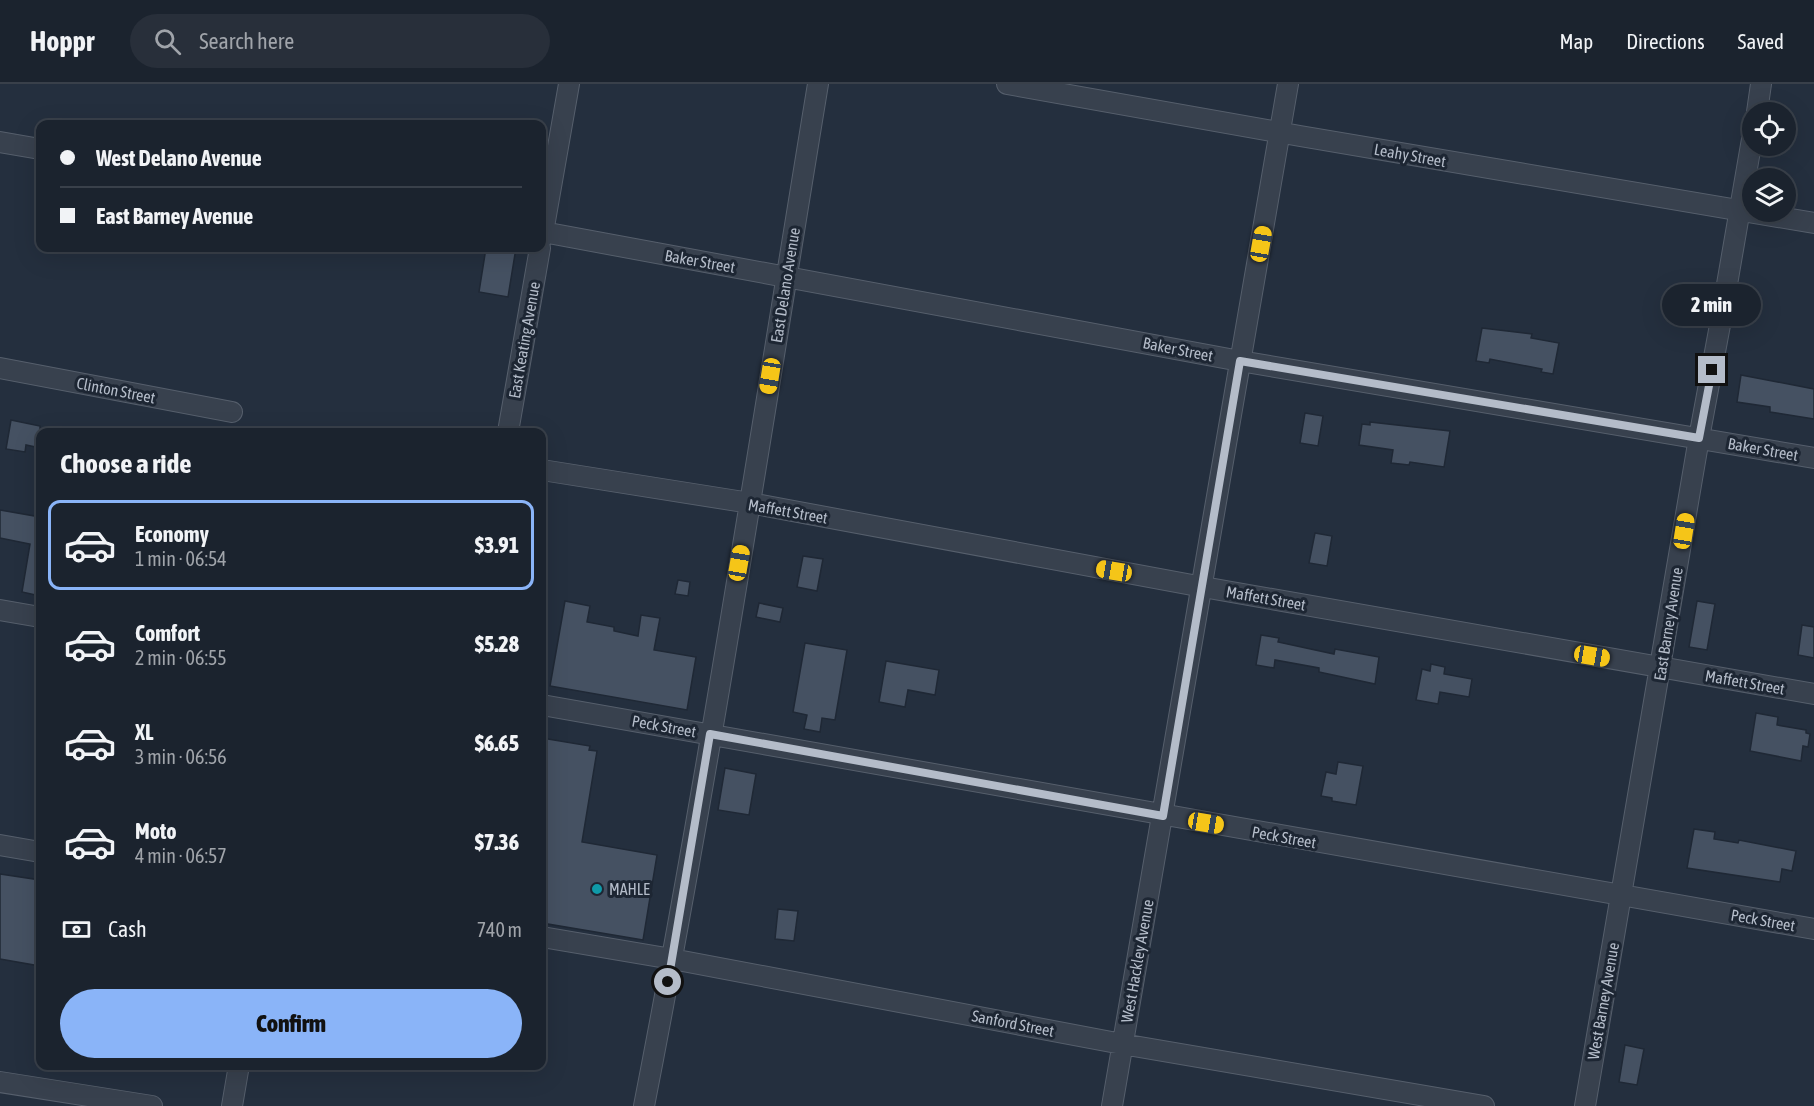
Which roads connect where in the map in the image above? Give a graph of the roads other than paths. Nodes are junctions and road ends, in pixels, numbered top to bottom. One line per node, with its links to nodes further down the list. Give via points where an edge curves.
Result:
1 (569, 84): 12 (street, East Keating Avenue)
2 (818, 84): 16 (street, East Delano Avenue)
3 (1007, 84): 7 (street, Leahy Street)
4 (1288, 84): 7 (street, West Hackley Avenue)
5 (1761, 84): 6 (street)
6 (1758, 102)
7 (1280, 133): 11 (street, Leahy Street); 17 (street, West Hackley Avenue)
8 (0, 142): 9 (street)
9 (36, 148)
10 (1749, 156): 11 (street, East Barney Avenue)
11 (1740, 210): 13 (street, Leahy Street); 21 (street, East Barney Avenue)
12 (546, 211)
13 (1814, 222)
14 (546, 240): 16 (street, Baker Street)
15 (539, 252): 20 (street, East Keating Avenue)
16 (786, 277): 17 (street, Baker Street); 24 (street, East Delano Avenue)
17 (1240, 361): 21 (street, Baker Street); 25 (street, West Hackley Avenue)
18 (0, 368): 19 (street, Clinton Street)
19 (232, 412)
20 (509, 428)
21 (1699, 438): 22 (street, Baker Street); 28 (street, East Barney Avenue)
22 (1814, 458)
23 (546, 471): 24 (street, Maffett Street)
24 (750, 503): 25 (street, Maffett Street); 31 (street, East Delano Avenue)
25 (1203, 587): 28 (street, Maffett Street); 32 (street, West Hackley Avenue)
26 (0, 610): 27 (street)
27 (36, 616)
28 (1661, 668): 29 (street, Maffett Street); 35 (street, East Barney Avenue)
29 (1814, 694)
30 (546, 706): 31 (street, Peck Street)
31 (710, 734): 32 (street, Peck Street); 38 (street, East Delano Avenue)
32 (1163, 816): 35 (street, Peck Street); 39 (street, West Hackley Avenue)
33 (0, 845): 34 (street)
34 (36, 851)
35 (1621, 896): 36 (street, Peck Street); 47 (street, West Barney Avenue)
36 (1814, 928)
37 (546, 938): 38 (street, Sanford Street)
38 (672, 959): 39 (street, Sanford Street); 44 (street, East Delano Avenue)
39 (1122, 1044): 45 (street, West Hackley Avenue); 46 (street, Sanford Street)
40 (238, 1070): 43 (street)
41 (0, 1082): 42 (street)
42 (152, 1106)
43 (232, 1106)
44 (644, 1106)
45 (1112, 1106)
46 (1484, 1106)
47 (1585, 1106)

